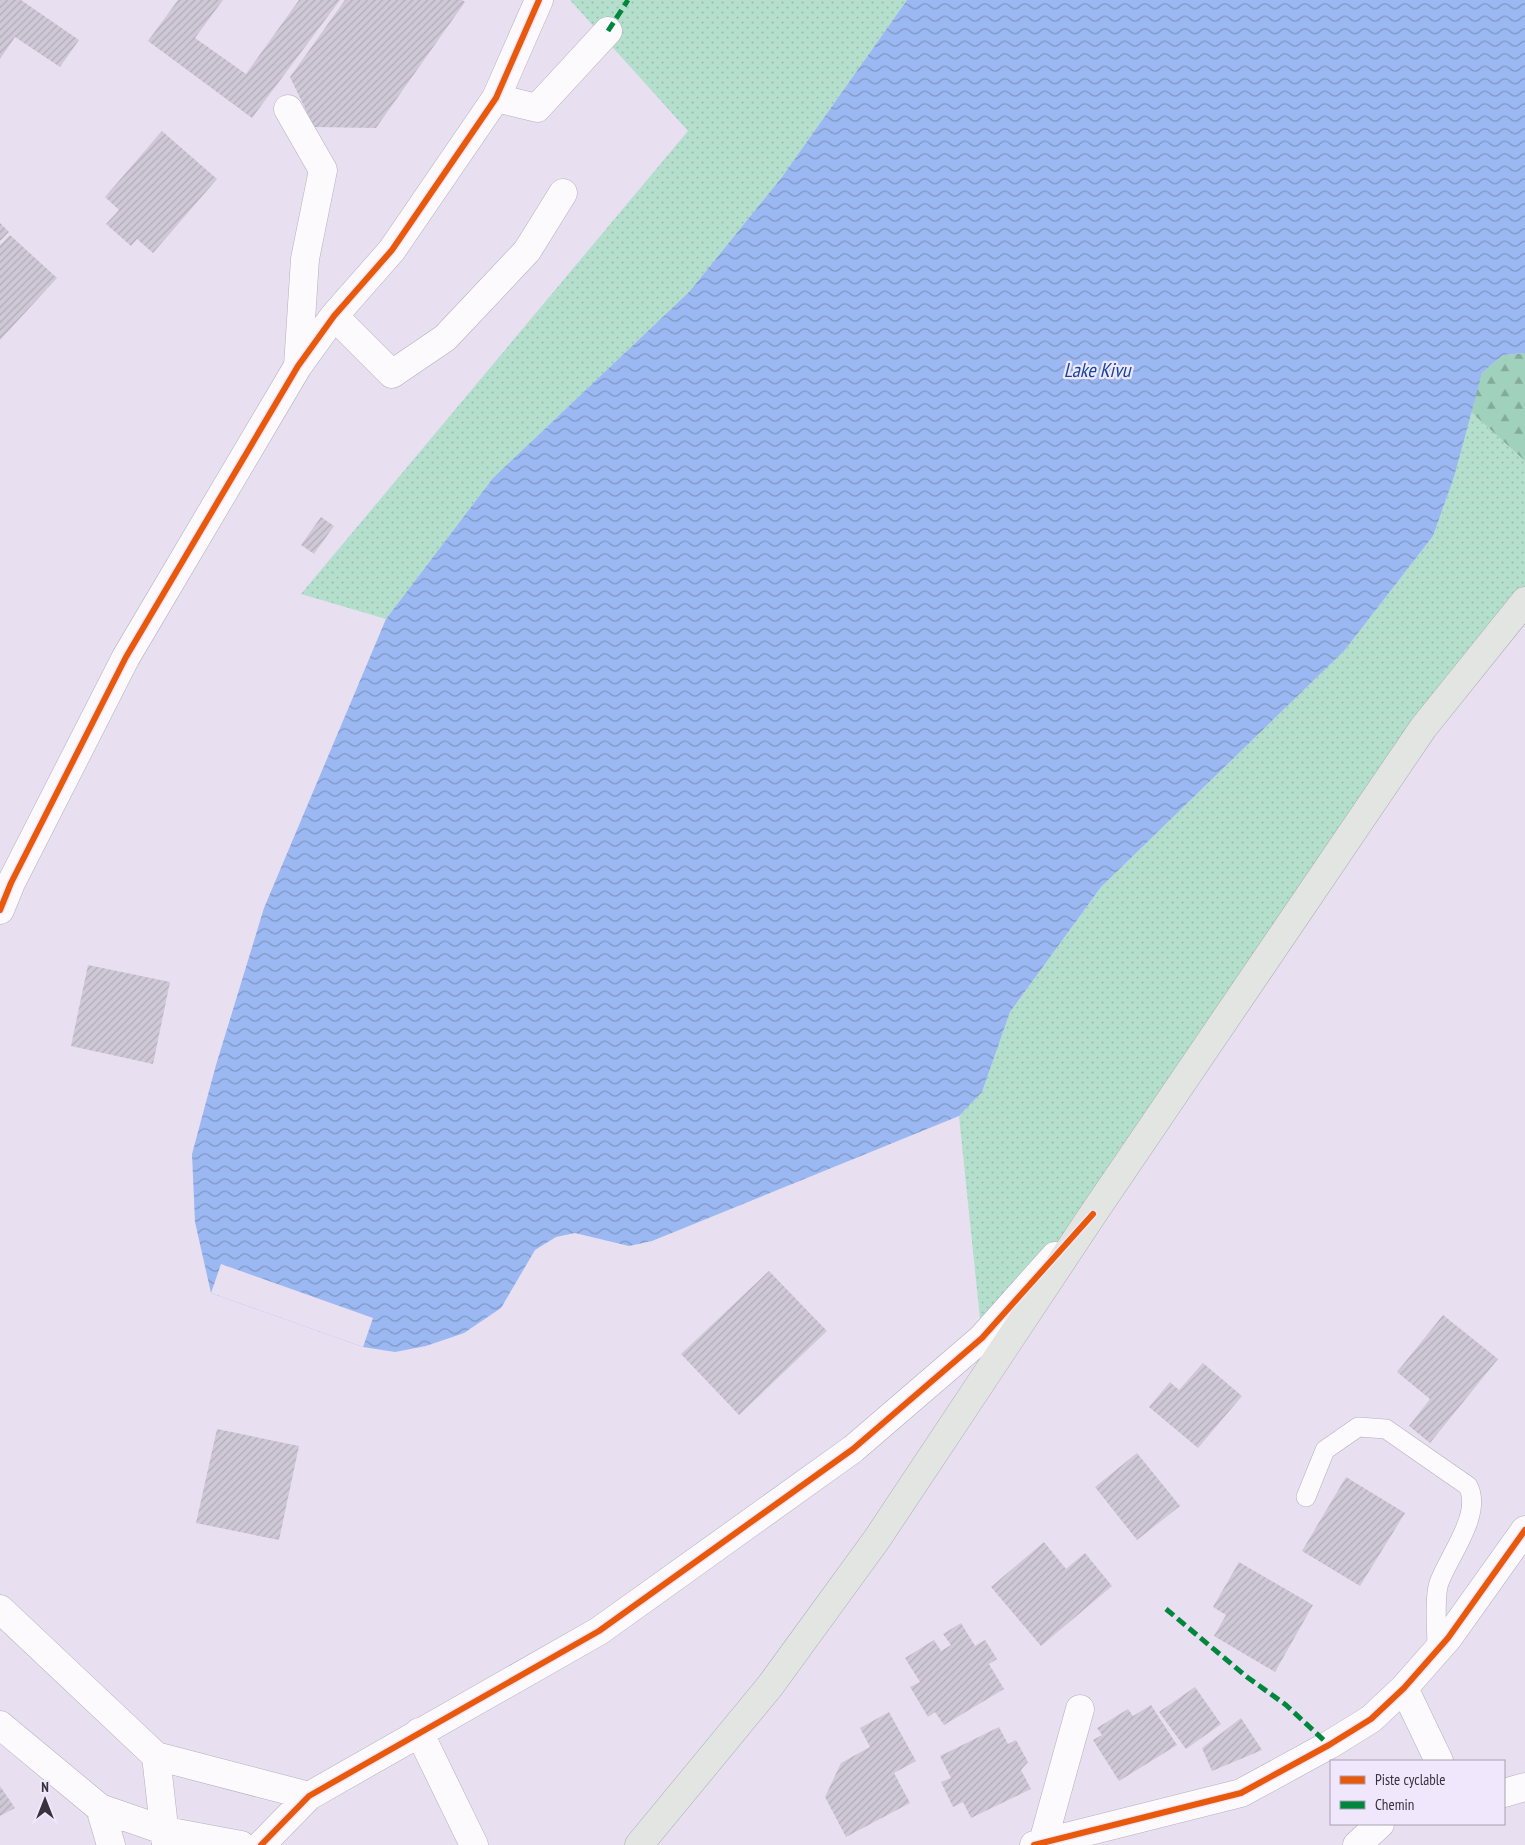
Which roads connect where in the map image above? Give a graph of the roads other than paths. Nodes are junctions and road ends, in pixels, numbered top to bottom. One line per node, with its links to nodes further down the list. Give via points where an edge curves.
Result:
1 (539, 0): 3 (street)
2 (608, 31): 3 (street, via 537,108)
3 (496, 98): 6 (street, via 392,250)
4 (288, 109): 7 (street, via 323,170 305,259)
5 (563, 193): 6 (street, via 527,251 445,338 392,374)
6 (334, 316): 7 (street)
7 (298, 366): 9 (street, via 126,658)
8 (1525, 602): 10 (highway, via 1423,728)
9 (0, 910)
10 (1093, 1214): 18 (street, via 982,1338 853,1449 598,1631); 32 (highway, via 871,1547 770,1686)
11 (1306, 1497): 14 (lane, via 1326,1450 1358,1427 1386,1429 1468,1486 1472,1499 1461,1541 1438,1584)
12 (1525, 1530): 14 (street)
13 (0, 1609): 19 (street)
14 (1437, 1649): 15 (street)
15 (1404, 1688): 20 (street); 27 (street, via 1371,1719 1241,1793)
16 (1080, 1709): 27 (street)
17 (0, 1726): 24 (street)
18 (419, 1732): 23 (street); 31 (street)
19 (156, 1756): 23 (street); 26 (street)
20 (1439, 1760)
21 (1525, 1787): 22 (street)
22 (1505, 1793)
23 (309, 1796): 30 (street)
24 (100, 1808): 26 (street); 28 (street)
25 (1379, 1825): 33 (street)
26 (166, 1838): 29 (street)
27 (1039, 1844)
28 (111, 1845)
29 (241, 1845)
30 (261, 1845)
31 (474, 1845)
32 (639, 1845)
33 (1357, 1845)

